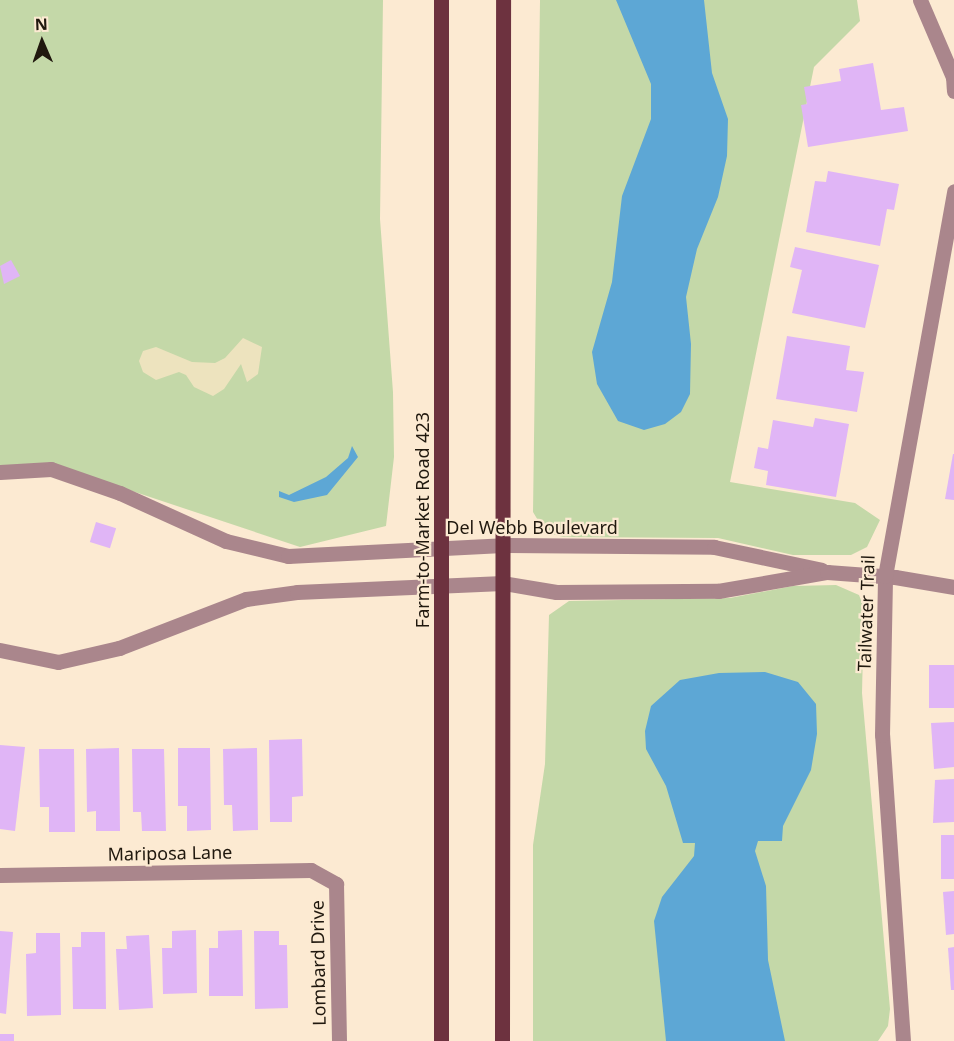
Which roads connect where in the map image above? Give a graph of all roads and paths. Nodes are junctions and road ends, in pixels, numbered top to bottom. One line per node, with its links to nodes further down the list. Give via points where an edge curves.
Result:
1 (441, 0): 8 (main road, Farm-to-Market Road 423)
2 (503, 0): 7 (main road)
3 (925, 2): 4 (street, via 953,77)
4 (954, 91)
5 (954, 191): 10 (street, Tailwater Trail)
6 (0, 472): 8 (street, Del Webb Boulevard, via 51,469 120,493 226,541 288,556)
7 (503, 545): 8 (street, Del Webb Boulevard); 9 (street, Del Webb Boulevard, via 714,547); 11 (main road)
8 (442, 547): 12 (main road, Farm-to-Market Road 423)
9 (827, 572): 10 (street, Del Webb Boulevard); 11 (street, Del Webb Boulevard, via 718,591 556,592)
10 (885, 576): 13 (street, Del Webb Boulevard); 20 (street, Tailwater Trail, via 882,735)
11 (503, 583): 12 (street, Del Webb Boulevard); 19 (main road)
12 (442, 584): 14 (street, Del Webb Boulevard, via 297,592 246,599 119,648 58,662); 18 (main road, Farm-to-Market Road 423)
13 (954, 587)
14 (0, 650)
15 (0, 875): 16 (street, Mariposa Lane, via 311,870)
16 (336, 884): 17 (street, Lombard Drive)
17 (339, 1041)
18 (441, 1041)
19 (502, 1041)
20 (903, 1041)

